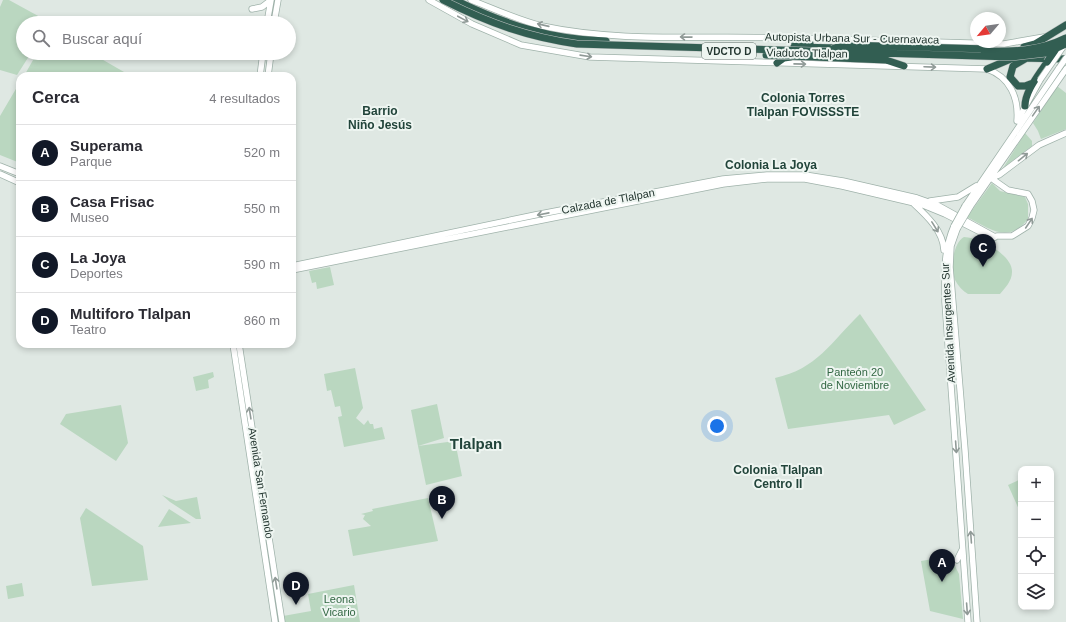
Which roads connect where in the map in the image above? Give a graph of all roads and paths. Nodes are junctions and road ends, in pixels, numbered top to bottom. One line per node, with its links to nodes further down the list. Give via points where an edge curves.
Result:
1 (271, 0): 8 (main road, via 262,7); 9 (main road)
2 (278, 0): 10 (main road)
3 (429, 0): 26 (main road, Viaducto Tlalpan, one-way to 26, via 472,24 521,45 552,51 628,60)
4 (443, 0): 17 (highway, Autopista Urbana Sur - Cuernavaca, bridge, via 501,27 556,41 610,46); 18 (highway, Viaducto Tlalpan / VDCTO D, via 500,28 533,38 577,45 609,48)
5 (452, 0): 16 (highway, Autopista Urbana Sur - Cuernavaca, bridge, via 514,27 579,42)
6 (455, 0): 18 (highway, Viaducto Tlalpan / VDCTO D, via 519,28 573,39)
7 (471, 0): 13 (main road, Viaducto Tlalpan, one-way to 7, via 583,33 542,25)
8 (252, 9)
9 (268, 16)
10 (275, 16)
11 (1066, 26): 12 (highway); 20 (highway, via 1040,46)
12 (1046, 37): 15 (main road, Viaducto Tlalpan, via 1004,44); 20 (highway, via 1031,46)
13 (779, 38): 15 (main road, Viaducto Tlalpan); 18 (highway)
14 (1065, 40): 16 (highway, Autopista Urbana Sur - Cuernavaca, bridge, via 1037,49 1016,51); 17 (highway, Autopista Urbana Sur - Cuernavaca, bridge, via 1046,53 1012,57); 32 (main road, bridge); 32 (highway, bridge, via 1047,62)
15 (885, 41): 19 (highway)
16 (832, 49): 20 (highway, bridge, via 843,45)
17 (736, 50): 27 (highway, bridge, via 785,56 886,60)
18 (824, 50): 19 (highway, Viaducto Tlalpan / VDCTO D); 20 (highway, Viaducto Tlalpan / VDCTO D); 26 (highway, via 818,55 787,57)
19 (903, 50): 20 (highway, Viaducto Tlalpan / VDCTO D)
20 (1008, 54): 21 (highway, VDCTO D); 22 (highway, Viaducto Tlalpan / VDCTO D); 28 (highway)
21 (1066, 55)
22 (1025, 58): 23 (highway, Viaducto Tlalpan / VDCTO D); 32 (highway, via 1012,66 1010,77 1018,86 1028,86)
23 (1066, 59): 29 (main road, Avenida Insurgentes Sur, bridge)
24 (262, 60): 30 (main road)
25 (270, 60): 31 (main road)
26 (777, 63): 27 (main road, Viaducto Tlalpan, one-way to 27)
27 (904, 66): 28 (main road, Viaducto Tlalpan, one-way to 28)
28 (987, 69): 34 (main road, Viaducto Tlalpan, via 1000,74 1013,90 1017,101)
29 (1064, 69): 36 (main road, Avenida Insurgentes Sur); 40 (main road, Avenida Insurgentes Sur, one-way to 29)
30 (261, 72)
31 (269, 72)
32 (1036, 82): 33 (highway, via 1026,99)
33 (1025, 106): 34 (main road)
34 (1017, 121): 36 (main road)
35 (1066, 133): 40 (main road, one-way to 35, via 1004,172 1038,145)
36 (1011, 139): 42 (main road, Avenida Insurgentes Sur)
37 (0, 166): 38 (main road)
38 (16, 172)
39 (0, 174): 41 (main road)
40 (991, 178): 45 (main road, Avenida Insurgentes Sur); 47 (main road, one-way to 40, via 1012,236 1021,232 1028,226 1034,210 1028,194 1008,190)
41 (16, 181)
42 (980, 182): 43 (main road, via 958,197); 45 (main road, Avenida Insurgentes Sur)
43 (926, 201): 47 (main road, via 938,205); 49 (main road, Calzada de Tlalpan, one-way to 49, via 843,181 805,175 728,178)
44 (912, 202): 47 (main road, Calzada de Tlalpan, via 945,214 987,237); 48 (main road, one-way to 48, via 937,229); 50 (main road, Calzada de Tlalpan, via 805,179 728,183)
45 (967, 206): 46 (main road, Avenida Insurgentes Sur, bridge)
46 (955, 228): 48 (main road, Avenida Insurgentes Sur, via 947,245); 58 (main road, Avenida Insurgentes Sur, one-way to 46, via 950,267)
47 (995, 237)
48 (945, 259): 53 (main road, Avenida Insurgentes Sur, one-way to 53, via 945,302)
49 (296, 265)
50 (296, 269)
51 (234, 348): 55 (main road, Avenida San Fernando)
52 (240, 348): 56 (main road, Avenida San Fernando, one-way to 52)
53 (962, 550): 54 (main road); 57 (main road, Avenida Insurgentes Sur, one-way to 57)
54 (957, 560)
55 (274, 622)
56 (282, 622)
57 (968, 622)
58 (977, 622)

